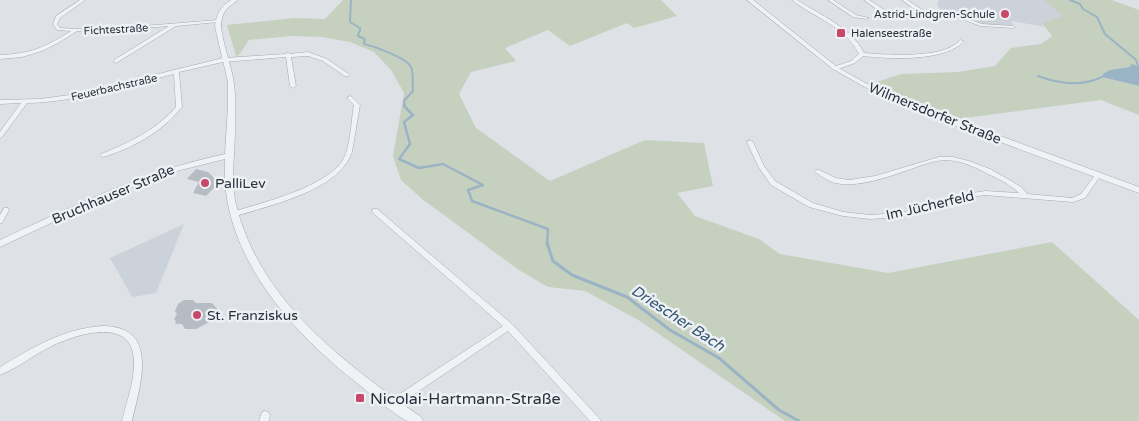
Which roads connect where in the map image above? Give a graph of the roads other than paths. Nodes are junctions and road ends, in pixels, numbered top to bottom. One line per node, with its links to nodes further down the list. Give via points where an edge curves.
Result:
1 (83, 0): 13 (street, Fichtestraße, via 58,17 55,24 59,29)
2 (235, 0): 10 (street, via 221,10)
3 (750, 0): 20 (street, Wilmersdorfer Straße)
4 (794, 0): 16 (street, via 848,36)
5 (830, 0): 9 (street, via 855,16)
6 (866, 0): 8 (street)
7 (904, 0): 12 (street, via 933,14 950,14 981,25)
8 (896, 15)
9 (867, 18)
10 (218, 21): 11 (street, Fichtestraße); 18 (street)
11 (174, 25): 13 (street, Fichtestraße); 19 (street)
12 (1013, 27)
13 (75, 31): 17 (street, via 31,55)
14 (962, 41): 16 (street, via 951,50 932,53)
15 (288, 54): 18 (street, Feuerbachstraße); 22 (street, Feuerbachstraße, via 316,55); 23 (street)
16 (862, 54): 20 (street, via 853,62)
17 (0, 57)
18 (226, 60): 21 (street, Feuerbachstraße); 30 (street, via 232,82)
19 (116, 61)
20 (835, 68): 32 (street, Wilmersdorfer Straße, via 913,106)
21 (176, 72): 26 (street, Feuerbachstraße, via 77,96); 29 (street, via 180,107 173,116 127,146)
22 (346, 75)
23 (293, 86)
24 (350, 98): 37 (street, via 357,105 350,148 345,162 335,173 318,183)
25 (0, 102): 26 (street, Feuerbachstraße)
26 (25, 102): 27 (street)
27 (0, 136)
28 (750, 142): 34 (street, Im Jücherfeld, via 773,183 811,205 843,214 891,216 974,194)
29 (103, 155)
30 (230, 155): 37 (street, via 228,177); 39 (street, Bruchhauser Straße, via 184,165 142,180)
31 (817, 171): 34 (street, via 833,180 846,181 896,172 939,159 954,159 983,168 1013,184)
32 (1098, 175): 33 (street, Wilmersdorfer Straße); 34 (street, Im Jücherfeld, via 1083,196 1077,199)
33 (1139, 190)
34 (1025, 196)
35 (6, 210): 38 (street)
36 (375, 211): 40 (street)
37 (234, 214): 42 (street, via 248,251 272,290 307,333)
38 (0, 221)
39 (0, 244)
40 (509, 326): 42 (street); 45 (street)
41 (0, 371): 43 (street, via 55,340 83,331 118,330 129,336 137,350 138,375)
42 (392, 404): 44 (street)
43 (127, 421)
44 (416, 421)
45 (596, 421)

